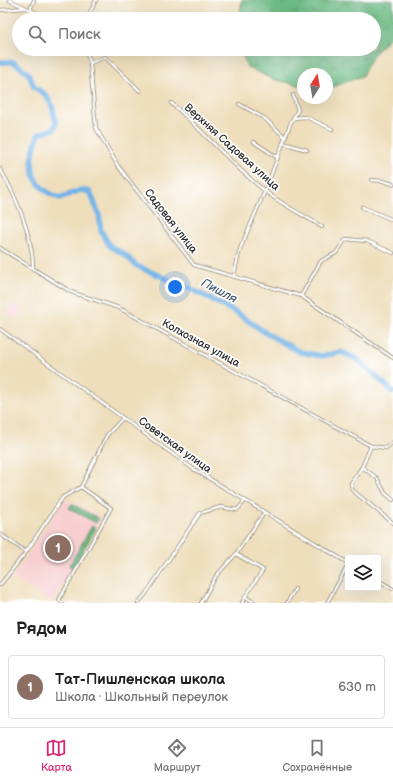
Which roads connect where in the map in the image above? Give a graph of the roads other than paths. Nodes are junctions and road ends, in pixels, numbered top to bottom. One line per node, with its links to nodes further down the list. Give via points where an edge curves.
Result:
1 (9, 0): 4 (street)
2 (34, 0): 6 (street)
3 (96, 0): 8 (street)
4 (25, 8): 5 (street); 6 (street)
5 (0, 10)
6 (30, 10): 7 (street)
7 (34, 12)
8 (90, 12)
9 (88, 56): 10 (street, Садовая улица)
10 (90, 63): 11 (street, via 105,57); 32 (street, Садовая улица, via 96,128 118,166 194,265)
11 (140, 91)
12 (293, 95): 15 (street, via 298,110)
13 (171, 103): 25 (street, Верхняя Садовая улица)
14 (239, 104): 17 (street, via 264,118)
15 (293, 118): 16 (street, via 306,117); 17 (street)
16 (332, 129)
17 (285, 137): 19 (street)
18 (254, 142): 21 (street)
19 (283, 143): 20 (street); 21 (street)
20 (307, 150)
21 (278, 158): 25 (street)
22 (0, 169): 31 (street, via 14,191 33,252)
23 (372, 180): 24 (street)
24 (393, 184)
25 (265, 191): 28 (street, Верхняя Садовая улица); 32 (street, via 240,249)
26 (362, 207): 27 (street)
27 (393, 220)
28 (322, 227)
29 (0, 248): 31 (street, Колхозная улица)
30 (393, 253): 33 (street, via 367,241 346,238 336,253 321,261)
31 (32, 268): 38 (street, Колхозная улица, via 71,292 119,308)
32 (234, 275): 33 (street, Садовая улица)
33 (301, 296): 35 (street, Садовая улица)
34 (0, 329): 36 (street, Советская улица)
35 (393, 358)
36 (124, 418): 40 (street, via 107,435); 42 (street, Советская улица, via 192,468)
37 (393, 442): 38 (street, via 386,448)
38 (371, 446): 39 (street)
39 (362, 467): 41 (street, via 377,478 385,493); 44 (street, via 351,483 352,490)
40 (81, 487): 46 (street, via 63,497); 55 (street, via 111,508 59,600)
41 (393, 500)
42 (245, 501): 43 (street, Советская улица); 56 (street, via 237,510 221,507 200,513)
43 (264, 513): 47 (street); 48 (street, Советская улица)
44 (393, 523)
45 (0, 534): 46 (street)
46 (26, 552): 51 (street)
47 (236, 554): 54 (street, via 263,570); 57 (street, via 216,576)
48 (345, 562)
49 (345, 570): 61 (street)
50 (381, 582): 53 (street)
51 (0, 584)
52 (295, 589): 60 (street)
53 (393, 589)
54 (245, 597): 58 (street); 59 (street)
55 (63, 603)
56 (138, 603)
57 (201, 603)
58 (242, 603)
59 (256, 603)
60 (287, 603)
61 (327, 603)

